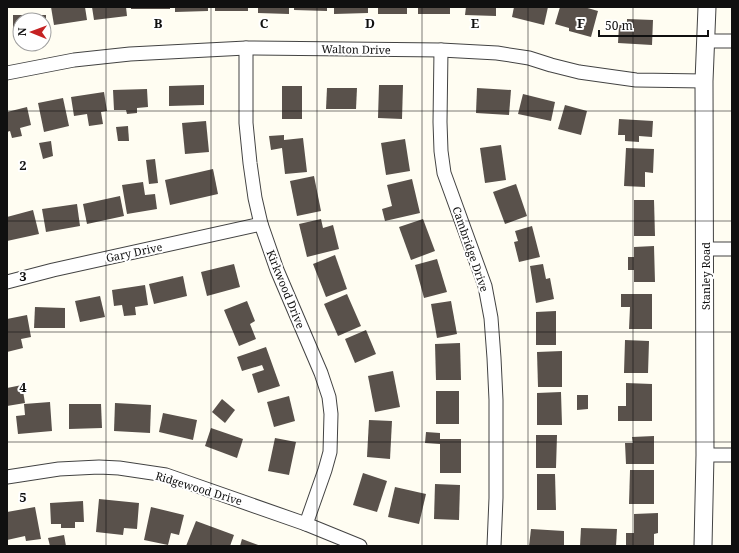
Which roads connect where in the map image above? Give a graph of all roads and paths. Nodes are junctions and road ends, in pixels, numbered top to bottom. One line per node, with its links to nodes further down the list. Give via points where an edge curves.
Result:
1 (707, 7): 2 (street, Stanley Road)
2 (705, 40): 3 (street); 7 (street, Stanley Road)
3 (732, 41)
4 (246, 48): 5 (street, Walton Drive); 6 (street, Walton Drive, via 130,54 74,60); 8 (street, Kirkwood Drive, via 246,123 250,164)
5 (441, 50): 7 (street, Walton Drive, via 497,53 529,58 579,72 636,80); 17 (street, Cambridge Drive, via 440,122 444,173 485,286 491,318 496,400)
6 (7, 73)
7 (704, 81): 9 (street, Stanley Road)
8 (261, 224): 11 (street, Gary Drive); 15 (street, Kirkwood Drive, via 329,397 330,452)
9 (705, 249): 10 (street); 12 (street, Stanley Road)
10 (732, 249)
11 (7, 282)
12 (705, 455): 13 (street); 18 (street, Stanley Road)
13 (732, 455)
14 (7, 477): 15 (street, Ridgewood Drive, via 79,468 127,469 166,475)
15 (306, 524): 16 (street, Ridgewood Drive)
16 (360, 546)
17 (494, 546)
18 (703, 546)

